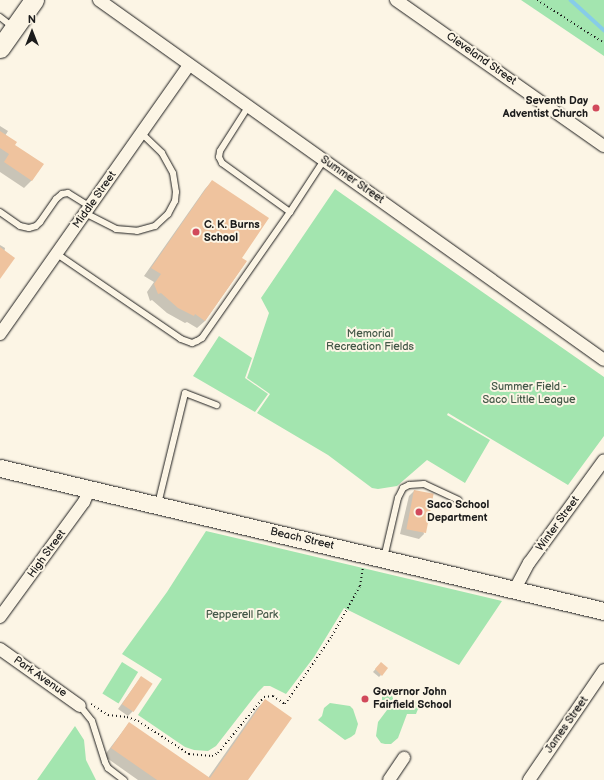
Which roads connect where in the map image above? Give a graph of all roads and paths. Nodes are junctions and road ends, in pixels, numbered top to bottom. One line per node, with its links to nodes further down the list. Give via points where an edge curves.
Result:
1 (34, 0): 5 (main road)
2 (99, 0): 8 (street, Summer Street)
3 (396, 0): 11 (street, Cleveland Street)
4 (537, 0): 6 (path)
5 (7, 22): 7 (main road)
6 (604, 43)
7 (0, 48)
8 (189, 65): 9 (street, Summer Street); 10 (street, Middle Street)
9 (248, 107): 12 (street, Summer Street); 15 (lane, via 220,151 219,157 222,164)
10 (142, 134): 13 (street, Middle Street); 13 (lane, via 157,146 170,165 176,192 173,208 155,226 137,231 116,229)
11 (604, 146)
12 (324, 160): 15 (lane); 18 (street, Summer Street)
13 (88, 210): 14 (lane, via 68,193 56,199 40,222 29,228 20,226); 16 (street, Middle Street)
14 (0, 212)
15 (290, 212): 16 (lane, via 202,338 197,341 186,342 181,339)
16 (58, 254): 17 (street, Middle Street)
17 (0, 334)
18 (604, 360)
19 (217, 405): 24 (lane, via 185,393)
20 (604, 460): 27 (street, Winter Street, via 528,563)
21 (0, 468): 22 (main road, Beach Street)
22 (90, 488): 24 (main road, Beach Street); 29 (street, High Street, via 84,502)
23 (458, 500): 26 (lane, via 424,484 403,488 398,498)
24 (158, 504): 25 (main road, Beach Street)
25 (365, 554): 26 (main road, Beach Street); 32 (path, via 360,586 313,666 285,704 273,696 264,697 218,753 212,756 189,754 138,721 108,715)
26 (384, 558): 27 (main road, Beach Street)
27 (515, 589): 28 (main road, Beach Street)
28 (604, 610)
29 (0, 617)
30 (0, 649): 32 (street, Park Avenue)
31 (604, 670): 36 (street, James Street)
32 (84, 704): 34 (lane, via 92,721 104,762)
33 (404, 758): 35 (street)
34 (124, 780)
35 (389, 780)
36 (529, 780)

